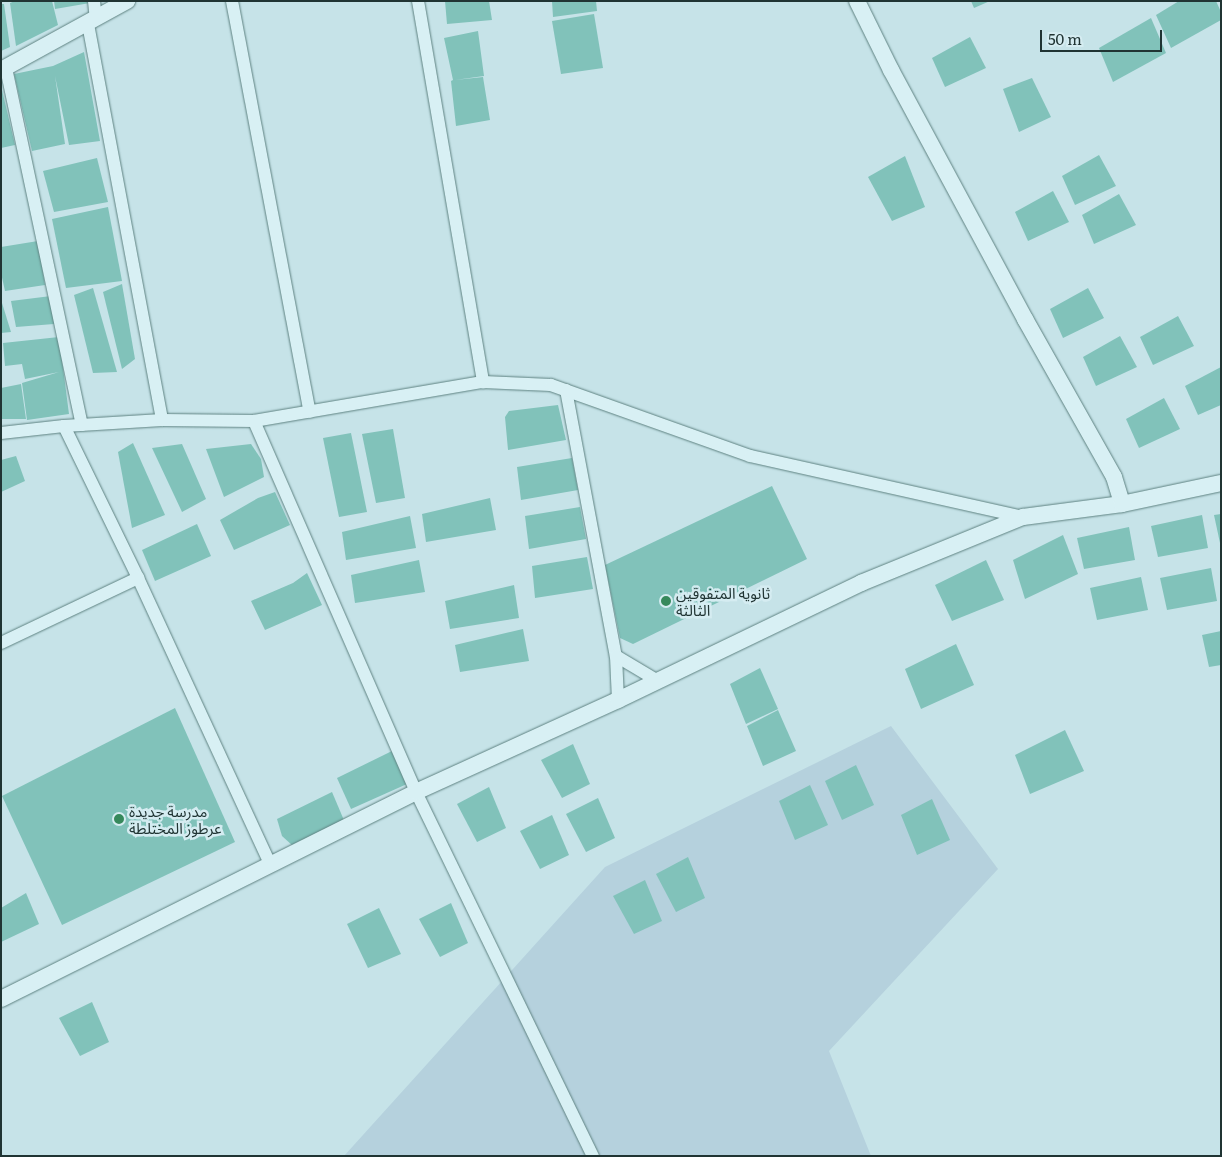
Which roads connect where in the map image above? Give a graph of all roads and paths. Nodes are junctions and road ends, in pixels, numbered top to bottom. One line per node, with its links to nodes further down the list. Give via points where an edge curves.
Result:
1 (94, 1): 6 (street)
2 (127, 1): 6 (street)
3 (232, 1): 10 (street)
4 (418, 1): 8 (street)
5 (858, 1): 17 (street, via 891,70 1114,477)
6 (92, 22): 7 (street); 11 (street)
7 (4, 69): 13 (street)
8 (483, 382): 9 (street, via 551,385); 10 (street)
9 (566, 390): 18 (street, via 750,456); 21 (street)
10 (310, 412): 12 (street)
11 (162, 420): 12 (street); 13 (street)
12 (254, 421): 24 (street)
13 (82, 425): 14 (street)
14 (64, 426): 15 (street); 19 (street)
15 (1, 434)
16 (1221, 483): 17 (street)
17 (1122, 504): 18 (street)
18 (1023, 517): 22 (street, via 861,583)
19 (138, 578): 20 (street); 25 (street)
20 (1, 643)
21 (616, 656): 22 (street); 23 (street)
22 (658, 681): 23 (street)
23 (618, 700): 24 (street)
24 (416, 792): 25 (street); 27 (street)
25 (270, 866): 26 (street)
26 (1, 999)
27 (593, 1156)

